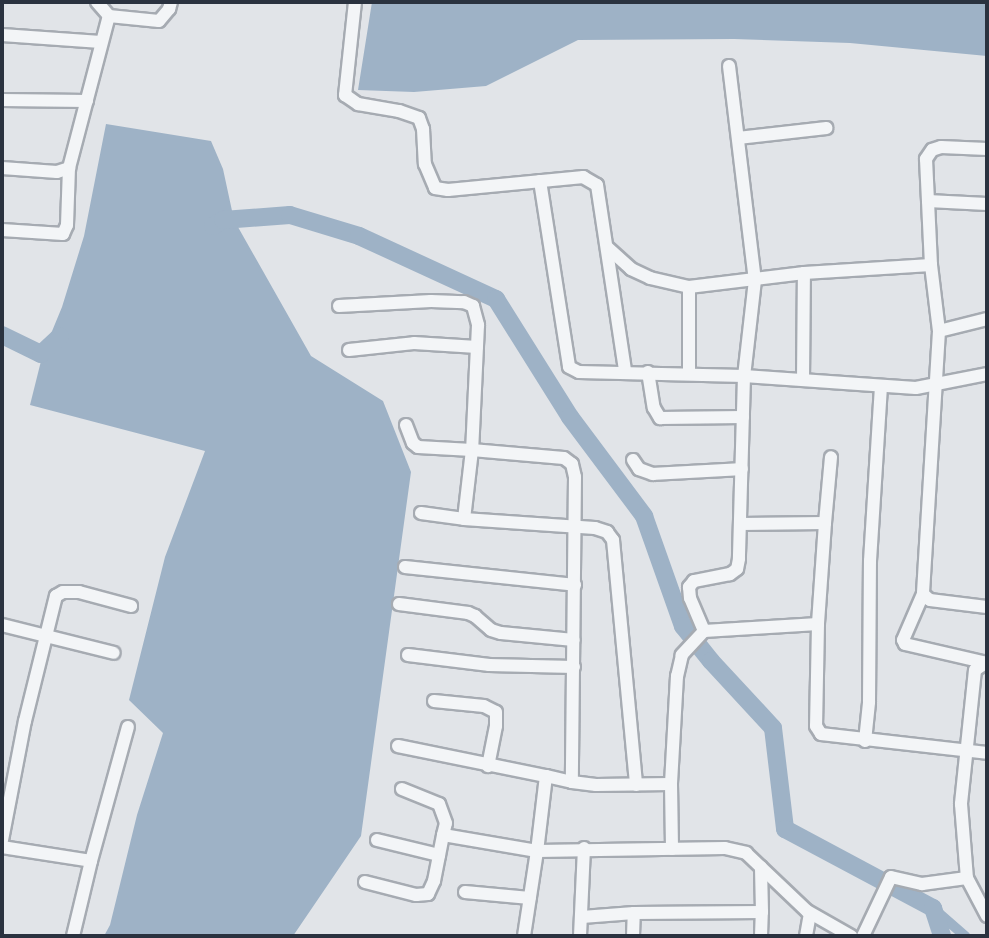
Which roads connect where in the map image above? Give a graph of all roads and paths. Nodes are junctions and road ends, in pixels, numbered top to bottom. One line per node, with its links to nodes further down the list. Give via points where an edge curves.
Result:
1 (97, 2): 5 (street)
2 (171, 2): 5 (street, via 159,21)
3 (348, 2): 4 (street)
4 (355, 2): 16 (street, via 345,95 348,101 419,118 425,164 435,187 448,190)
5 (109, 16): 7 (street)
6 (2, 35): 7 (street)
7 (101, 42): 10 (street)
8 (729, 66): 12 (street)
9 (2, 100): 10 (street)
10 (87, 102): 15 (street)
11 (827, 128): 12 (street)
12 (738, 138): 23 (street)
13 (987, 149): 17 (street, via 952,146 932,150 926,159)
14 (2, 167): 15 (street, via 57,172)
15 (69, 168): 19 (street, via 63,234)
16 (540, 181): 20 (street, via 592,179 600,195); 30 (street, via 569,367 579,372)
17 (928, 201): 18 (street); 21 (street)
18 (987, 204)
19 (2, 230)
20 (608, 248): 24 (street, via 650,278); 30 (street)
21 (931, 265): 22 (street); 27 (street)
22 (804, 273): 23 (street); 35 (street)
23 (755, 280): 24 (street); 34 (street)
24 (689, 286): 32 (street)
25 (339, 306): 28 (street, via 464,302 477,313)
26 (987, 319): 27 (street)
27 (939, 331): 37 (street)
28 (477, 347): 29 (street, via 414,343); 40 (street)
29 (349, 350)
30 (625, 371): 31 (street)
31 (648, 372): 32 (street); 38 (street, via 660,418)
32 (690, 374): 34 (street)
33 (987, 374): 37 (street)
34 (744, 376): 35 (street); 38 (street)
35 (803, 380): 36 (street)
36 (881, 386): 37 (street); 66 (street)
37 (933, 386): 51 (street)
38 (743, 417): 43 (street)
39 (406, 425): 40 (street, via 418,447)
40 (472, 450): 45 (street); 48 (street, via 564,458 572,464)
41 (831, 457): 46 (street)
42 (633, 460): 43 (street, via 639,469 653,474)
43 (742, 469): 47 (street)
44 (421, 513): 45 (street)
45 (464, 519): 48 (street)
46 (825, 523): 47 (street); 55 (street)
47 (741, 524): 57 (street, via 737,569 694,581 689,587)
48 (575, 528): 50 (street); 74 (street, via 595,528 613,540)
49 (405, 567): 50 (street)
50 (575, 585): 59 (street)
51 (923, 594): 54 (street, via 937,602); 62 (street, via 903,640 905,645)
52 (399, 604): 59 (street, via 468,613 501,633)
53 (131, 607): 58 (street, via 63,592 52,603)
54 (987, 607)
55 (818, 624): 57 (street); 66 (street, via 817,730 831,738)
56 (2, 625): 58 (street)
57 (702, 633): 73 (street, via 682,655 677,676)
58 (45, 635): 60 (street); 76 (street)
59 (574, 640): 63 (street)
60 (114, 653)
61 (408, 655): 63 (street, via 489,665)
62 (985, 662): 68 (street, via 975,670)
63 (574, 667): 72 (street)
64 (434, 701): 70 (street, via 484,706 496,712)
65 (128, 727): 85 (street)
66 (865, 741): 68 (street)
67 (398, 746): 70 (street)
68 (968, 752): 69 (street); 87 (street, via 961,804)
69 (987, 753)
70 (488, 766): 71 (street)
71 (546, 776): 72 (street); 83 (street)
72 (572, 782): 74 (street)
73 (671, 784): 74 (street); 82 (street)
74 (636, 785)
75 (402, 789): 77 (street, via 439,804 446,823)
76 (6, 801): 78 (street)
77 (443, 835): 83 (street); 84 (street)
78 (2, 840)
79 (377, 840): 84 (street)
80 (2, 847): 85 (street)
81 (584, 848): 82 (street); 83 (street); 95 (street)
82 (672, 849): 86 (street, via 738,850)
83 (537, 850): 90 (street)
84 (439, 855): 88 (street, via 428,894)
85 (91, 861): 96 (street)
86 (761, 867): 91 (street); 93 (street)
87 (967, 878): 94 (street); 103 (street, via 932,884 896,876 887,880)
88 (365, 882)
89 (465, 892): 90 (street)
90 (530, 898): 97 (street)
91 (762, 912): 92 (street); 100 (street)
92 (634, 913): 95 (street); 99 (street)
93 (810, 913): 101 (street); 102 (street)
94 (987, 916)
95 (582, 917): 98 (street)
96 (73, 936)
97 (524, 936)
98 (580, 936)
99 (633, 936)
100 (761, 936)
101 (807, 936)
102 (851, 936)
103 (863, 936)

